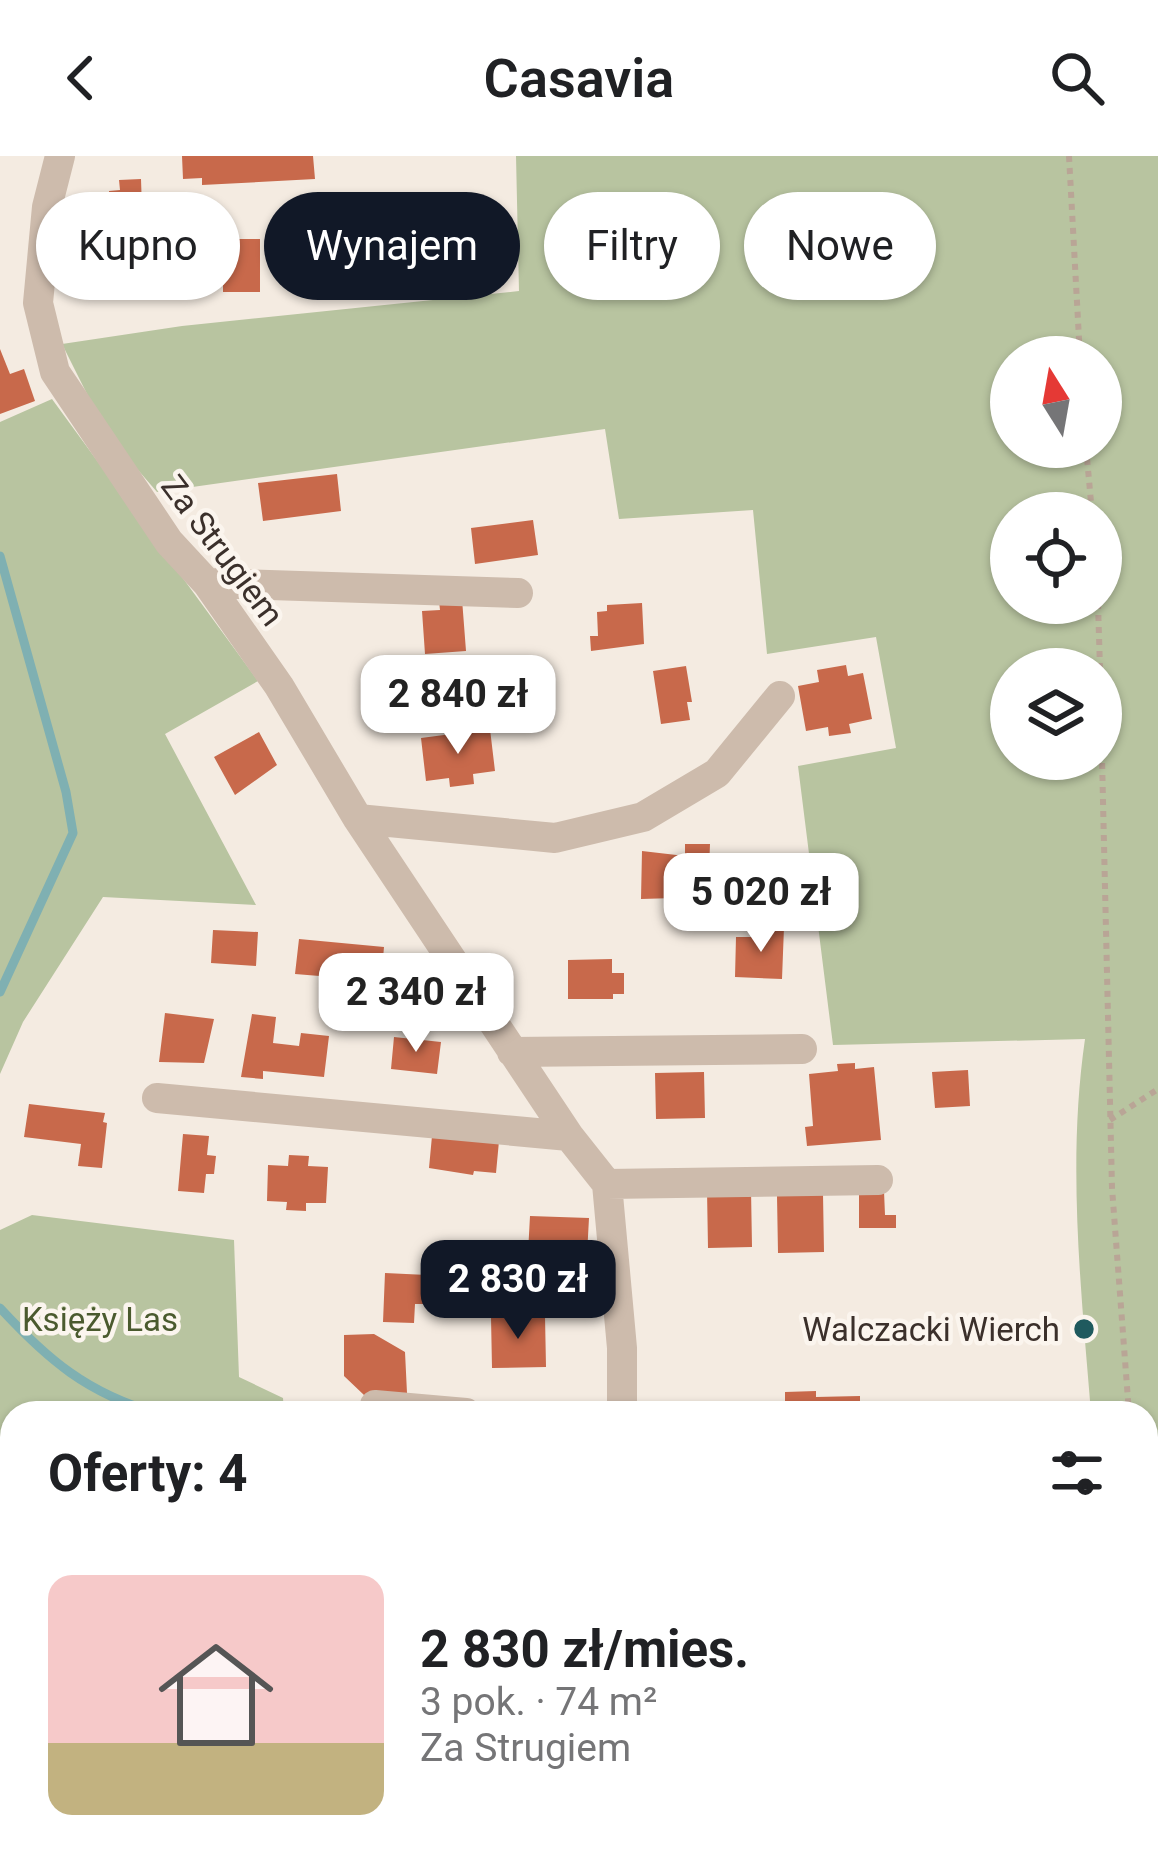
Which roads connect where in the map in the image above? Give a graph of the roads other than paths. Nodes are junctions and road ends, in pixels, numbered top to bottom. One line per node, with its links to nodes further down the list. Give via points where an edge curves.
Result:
1 (60, 156): 2 (street, Za Strugiem, via 38,303 55,372 169,542)
2 (206, 583): 3 (street); 5 (street, Za Strugiem)
3 (518, 593)
4 (780, 696): 5 (street, via 717,773 643,817 555,838)
5 (358, 819): 7 (street, Za Strugiem)
6 (802, 1049): 7 (street)
7 (512, 1052): 9 (street, Za Strugiem)
8 (157, 1098): 9 (street)
9 (568, 1136): 11 (street, Za Strugiem)
10 (878, 1180): 11 (street)
11 (607, 1184): 12 (street)
12 (622, 1401)

